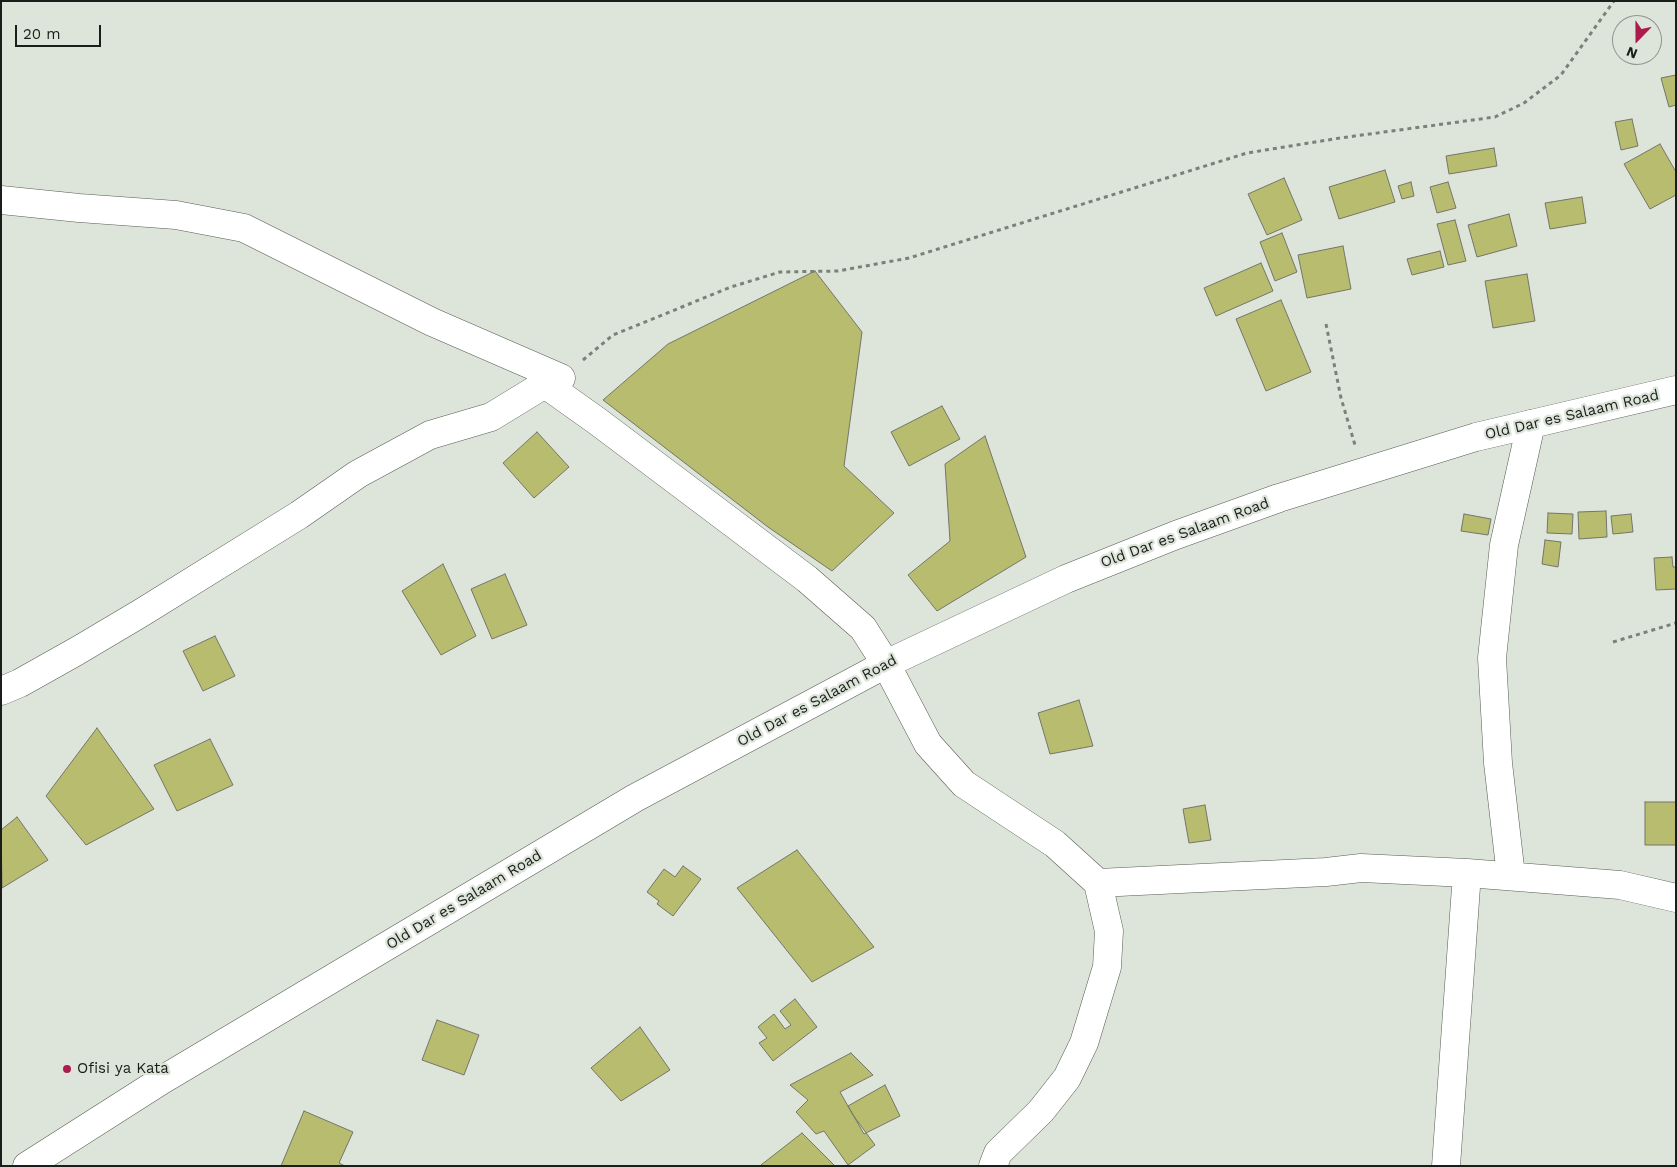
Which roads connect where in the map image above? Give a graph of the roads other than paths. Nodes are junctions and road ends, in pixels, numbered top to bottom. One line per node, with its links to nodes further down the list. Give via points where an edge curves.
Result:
1 (1, 200): 2 (street, via 176,215 244,228)
2 (553, 381): 5 (street, via 605,427 807,579 863,628); 6 (street, via 492,417 430,435 358,474 299,515 140,614 77,652)
3 (1676, 390): 4 (street, Old Dar es Salaam Road)
4 (1531, 424): 5 (street, Old Dar es Salaam Road, via 1476,437 1279,498 1176,535 1066,578); 8 (street, via 1504,545 1492,658 1498,763)
5 (886, 664): 9 (street, via 928,744 964,784 1056,844); 11 (street, Old Dar es Salaam Road, via 635,798 170,1075)
6 (1, 691)
7 (1467, 873): 8 (street); 9 (street, via 1360,868); 13 (street)
8 (1511, 876): 10 (street, via 1620,885)
9 (1098, 883): 12 (street, via 1109,931 1107,967 1084,1043 1067,1078 1041,1111 998,1153)
10 (1676, 898)
11 (27, 1166)
12 (994, 1166)
13 (1446, 1166)

